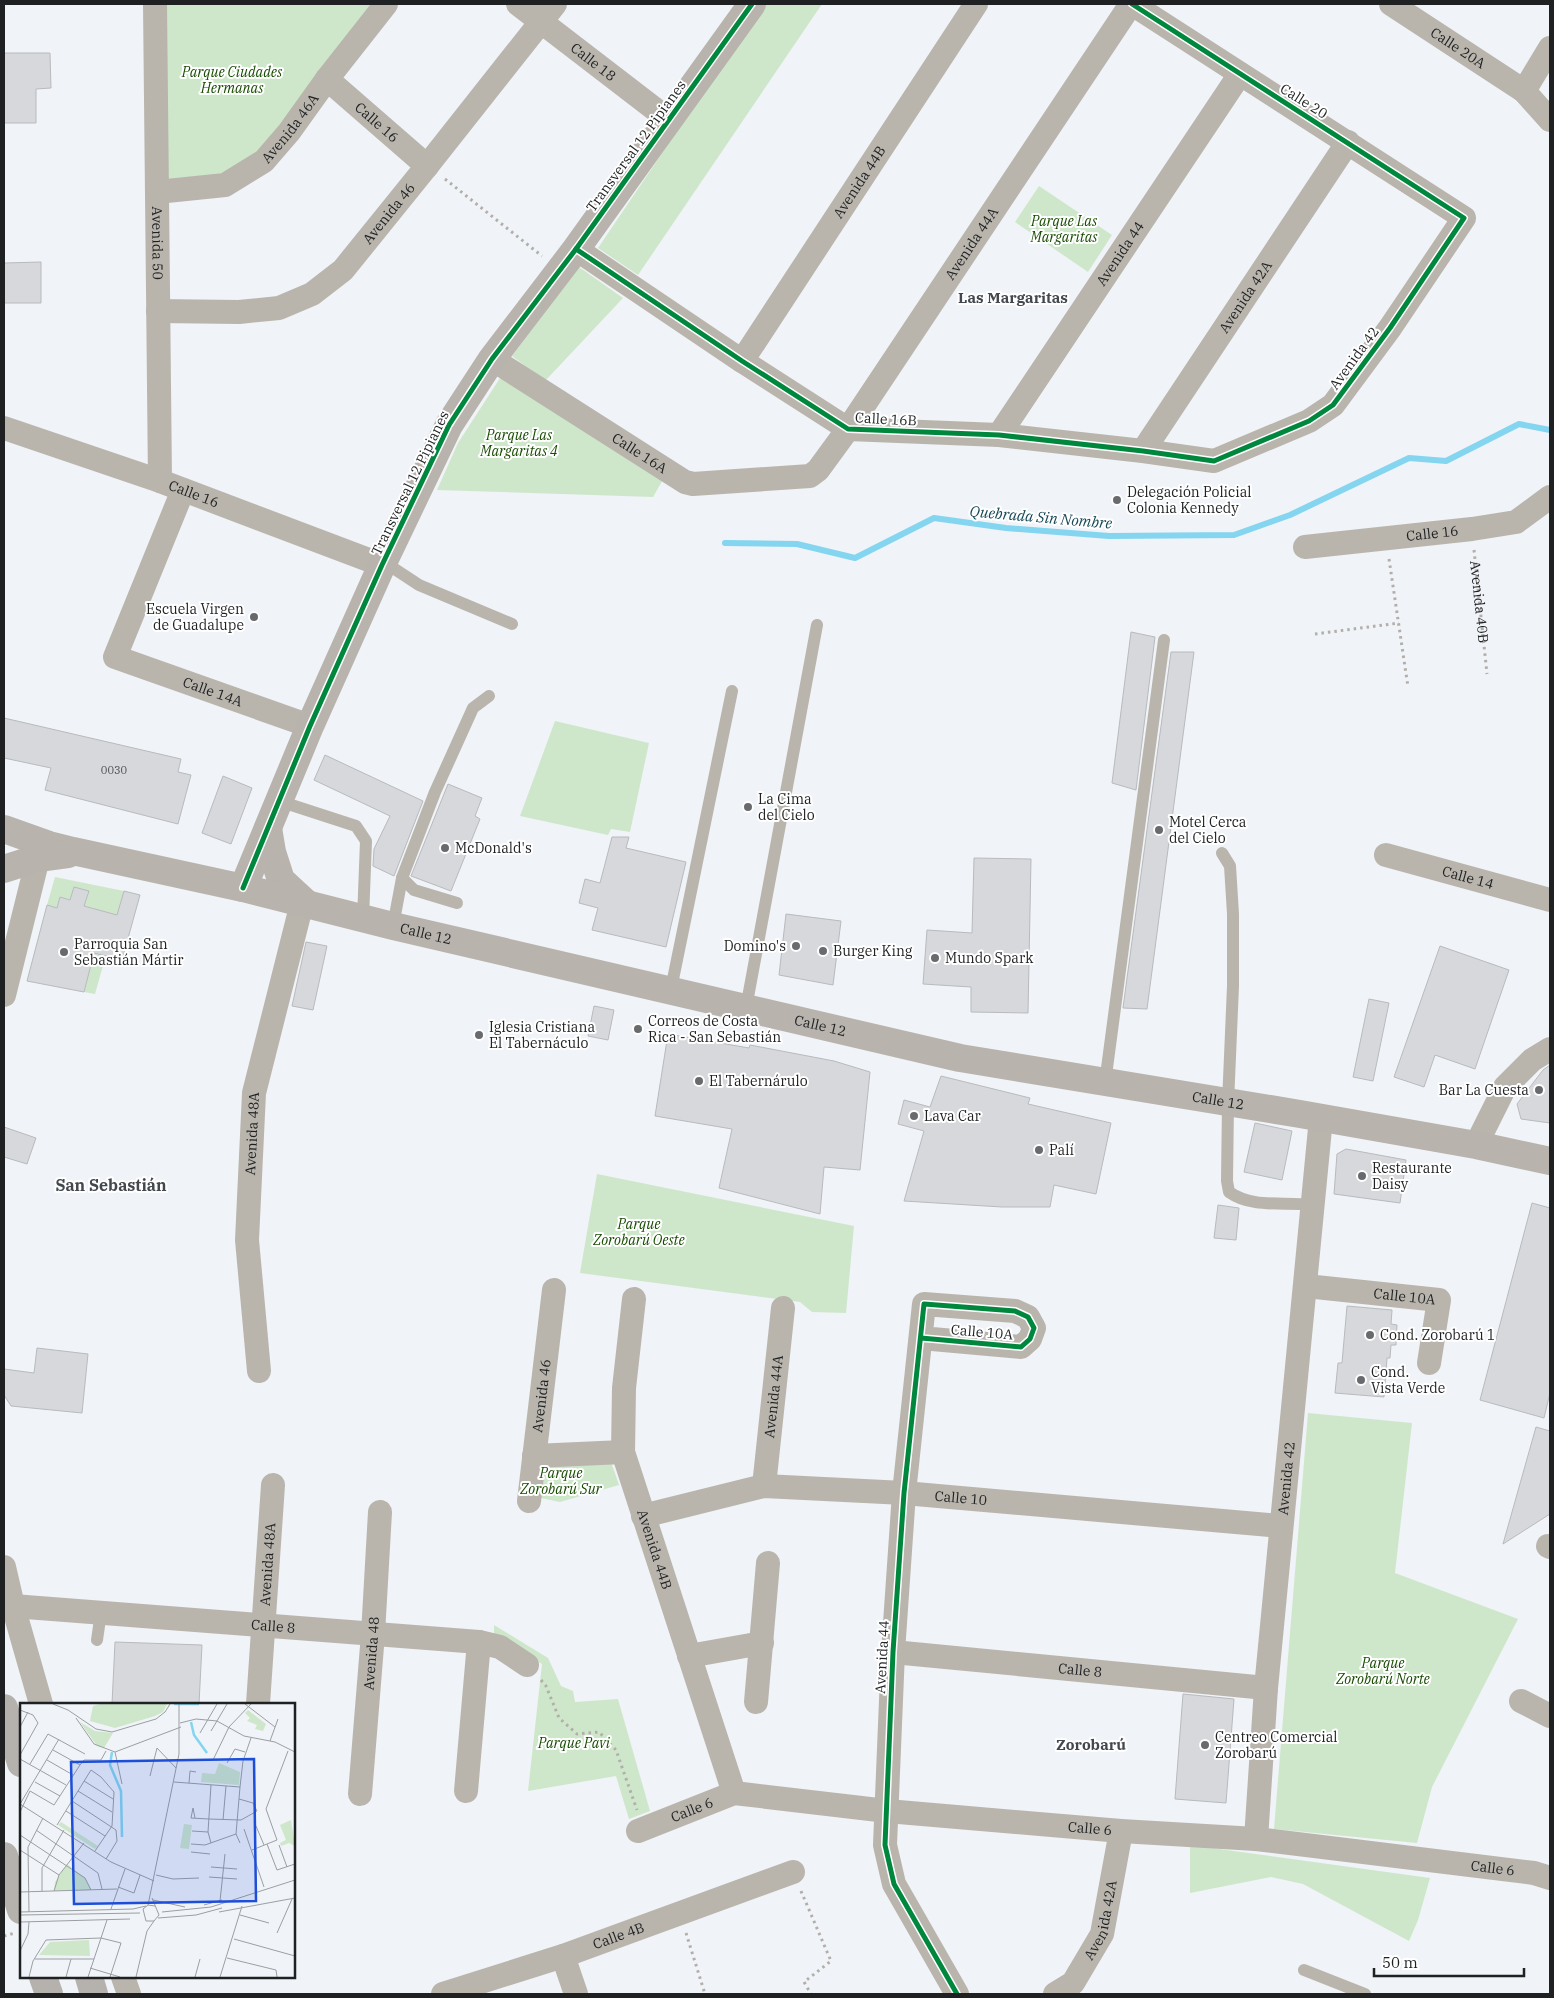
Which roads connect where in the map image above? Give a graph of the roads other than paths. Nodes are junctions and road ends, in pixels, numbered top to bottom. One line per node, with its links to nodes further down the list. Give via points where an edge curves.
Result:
1 (155, 4): 18 (street, Avenida 50)
2 (386, 4): 12 (street, Avenida 46A)
3 (518, 4): 9 (street, Calle 18)
4 (752, 4): 14 (main road, Transversal 12 Pipianes)
5 (976, 4): 23 (street, Avenida 44B)
6 (1132, 4): 11 (street, Calle 20); 25 (street, Avenida 44A)
7 (1391, 4): 8 (street, Calle 20A)
8 (1416, 11): 13 (street, Calle 20A)
9 (548, 13): 14 (street, Calle 18); 17 (street, Avenida 46)
10 (1550, 48): 13 (street)
11 (1240, 74): 16 (street, Calle 20); 26 (street, Avenida 44)
12 (326, 79): 17 (street, Calle 16); 18 (street, Avenida 46A, via 264,161 225,185)
13 (1524, 91): 15 (street, Calle 20A)
14 (669, 120): 20 (main road, Transversal 12 Pipianes)
15 (1550, 120)
16 (1348, 142): 19 (street, Calle 20); 27 (street, Avenida 42A)
17 (428, 166): 21 (street, Avenida 46, via 342,270 312,294 279,308 239,312)
18 (157, 192): 21 (street, Avenida 50)
19 (1464, 218): 28 (street, Avenida 42, via 1390,328 1333,405 1309,421)
20 (576, 249): 22 (main road, Transversal 12 Pipianes); 23 (street, Calle 16B)
21 (158, 311): 30 (street, Avenida 50)
22 (492, 359): 29 (street, Calle 16A, via 685,482); 34 (main road, Transversal 12 Pipianes, via 449,425)
23 (742, 361): 25 (street, Calle 16B)
24 (4, 428): 30 (street, Calle 16)
25 (848, 429): 26 (street, Calle 16B); 29 (street, Avenida 44A, via 818,470)
26 (999, 436): 27 (street, Calle 16B)
27 (1143, 450): 28 (street, Calle 16B)
28 (1218, 460)
29 (806, 478)
30 (160, 480): 31 (street, Calle 16)
31 (183, 490): 34 (street, Calle 16); 40 (street, Calle 14A, via 115,658)
32 (1550, 497): 33 (street, Calle 16, via 1516,522 1472,530)
33 (1304, 547)
34 (383, 563): 35 (lane, via 418,585); 40 (main road, Transversal 12 Pipianes)
35 (512, 624)
36 (817, 625): 58 (lane)
37 (1164, 640): 60 (lane)
38 (732, 691): 56 (lane)
39 (489, 696): 49 (lane, via 473,708 435,792)
40 (310, 726): 41 (main road, Transversal 12 Pipianes)
41 (279, 802): 42 (main road, Transversal 12 Pipianes); 54 (lane, via 356,826 361,832 366,841)
42 (268, 828): 50 (main road, Transversal 12 Pipianes); 53 (main road, via 281,880)
43 (4, 829): 45 (main road, Calle 12, via 49,845)
44 (1222, 853): 61 (lane, via 1230,866 1233,914)
45 (98, 855): 47 (main road, Calle 12); 50 (main road, Calle 12)
46 (1386, 855): 51 (street, Calle 14)
47 (38, 858): 48 (main road, Calle 12); 57 (street)
48 (4, 869)
49 (402, 878): 52 (lane, via 414,890); 55 (lane)
50 (243, 888): 53 (main road, Calle 12)
51 (1550, 900)
52 (457, 903)
53 (305, 904): 54 (main road, Calle 12); 73 (street, Avenida 48A, via 254,1093 247,1240)
54 (363, 919): 55 (main road, Calle 12)
55 (393, 926): 56 (main road, Calle 12)
56 (670, 989): 58 (main road, Calle 12)
57 (4, 995)
58 (746, 1008): 60 (main road, Calle 12, via 960,1058)
59 (1550, 1048): 63 (street, via 1532,1060 1505,1087)
60 (1105, 1083): 61 (main road, Calle 12)
61 (1228, 1103): 62 (main road, Calle 12); 65 (lane, via 1227,1181 1230,1192 1252,1202)
62 (1320, 1118): 63 (main road, Calle 12); 65 (street, Avenida 42)
63 (1476, 1145): 64 (main road, Calle 12)
64 (1550, 1161)
65 (1313, 1205): 66 (street, Avenida 42)
66 (1306, 1286): 72 (street, Calle 10A, via 1439,1300); 82 (street, Avenida 42)
67 (554, 1290): 75 (street, Avenida 46)
68 (634, 1299): 74 (street, Avenida 44B, via 624,1388)
69 (924, 1304): 71 (street, Avenida 44); 71 (street, Calle 10A, via 1015,1311 1028,1317 1034,1328 1030,1339 1021,1347)
70 (783, 1308): 77 (street, Avenida 44A)
71 (921, 1338): 78 (street, Avenida 44)
72 (1429, 1363)
73 (259, 1371)
74 (622, 1452): 75 (street); 81 (street, Avenida 44B)
75 (534, 1456): 79 (street, Avenida 46)
76 (273, 1485): 87 (street, Avenida 48A)
77 (764, 1486): 78 (street, Calle 10); 81 (street, Calle 10)
78 (904, 1493): 82 (street, Calle 10); 92 (street, Avenida 44)
79 (529, 1501)
80 (380, 1512): 88 (street, Avenida 48)
81 (643, 1516): 93 (street, Avenida 44B)
82 (1282, 1526): 95 (street, Avenida 42)
83 (768, 1563): 91 (street)
84 (4, 1567): 85 (street)
85 (13, 1606): 86 (street, Calle 8); 98 (street)
86 (100, 1612): 87 (street, Calle 8); 89 (lane)
87 (264, 1624): 88 (street, Calle 8); 99 (street, Avenida 48A)
88 (373, 1634): 90 (street, Calle 8); 105 (street, Avenida 48)
89 (97, 1640)
90 (479, 1642): 94 (street, Calle 8, via 500,1647); 103 (street)
91 (762, 1643): 93 (street); 97 (street)
92 (893, 1652): 95 (street, Calle 8); 106 (street, Avenida 44)
93 (689, 1656): 104 (street, Avenida 44B)
94 (527, 1665)
95 (1266, 1688): 109 (street, Avenida 42)
96 (1521, 1701): 101 (street)
97 (756, 1702)
98 (42, 1703)
99 (258, 1703)
100 (4, 1708): 102 (highway)
101 (1550, 1716)
102 (20, 1760)
103 (466, 1792)
104 (734, 1793): 106 (street, Calle 6); 107 (street, Calle 6)
105 (360, 1794)
106 (887, 1811): 108 (street, Calle 6); 124 (street, Avenida 44, via 886,1845 894,1884)
107 (641, 1830)
108 (1121, 1831): 109 (street, Calle 6); 125 (street, Avenida 42A, via 1102,1934 1073,1983)
109 (1256, 1839): 112 (street, Calle 6, via 1534,1873)
110 (4, 1856): 113 (highway)
111 (793, 1872): 114 (street, Calle 4B)
112 (1550, 1878)
113 (20, 1907)
114 (563, 1956): 122 (street, Calle 4B); 123 (street)
115 (1304, 1970): 126 (lane)
116 (43, 1978): 119 (highway)
117 (89, 1978): 120 (highway)
118 (123, 1978): 121 (street)
119 (49, 1994)
120 (94, 1994)
121 (129, 1994)
122 (443, 1994)
123 (576, 1994)
124 (957, 1994)
125 (1054, 1994)
126 (1365, 1994)

